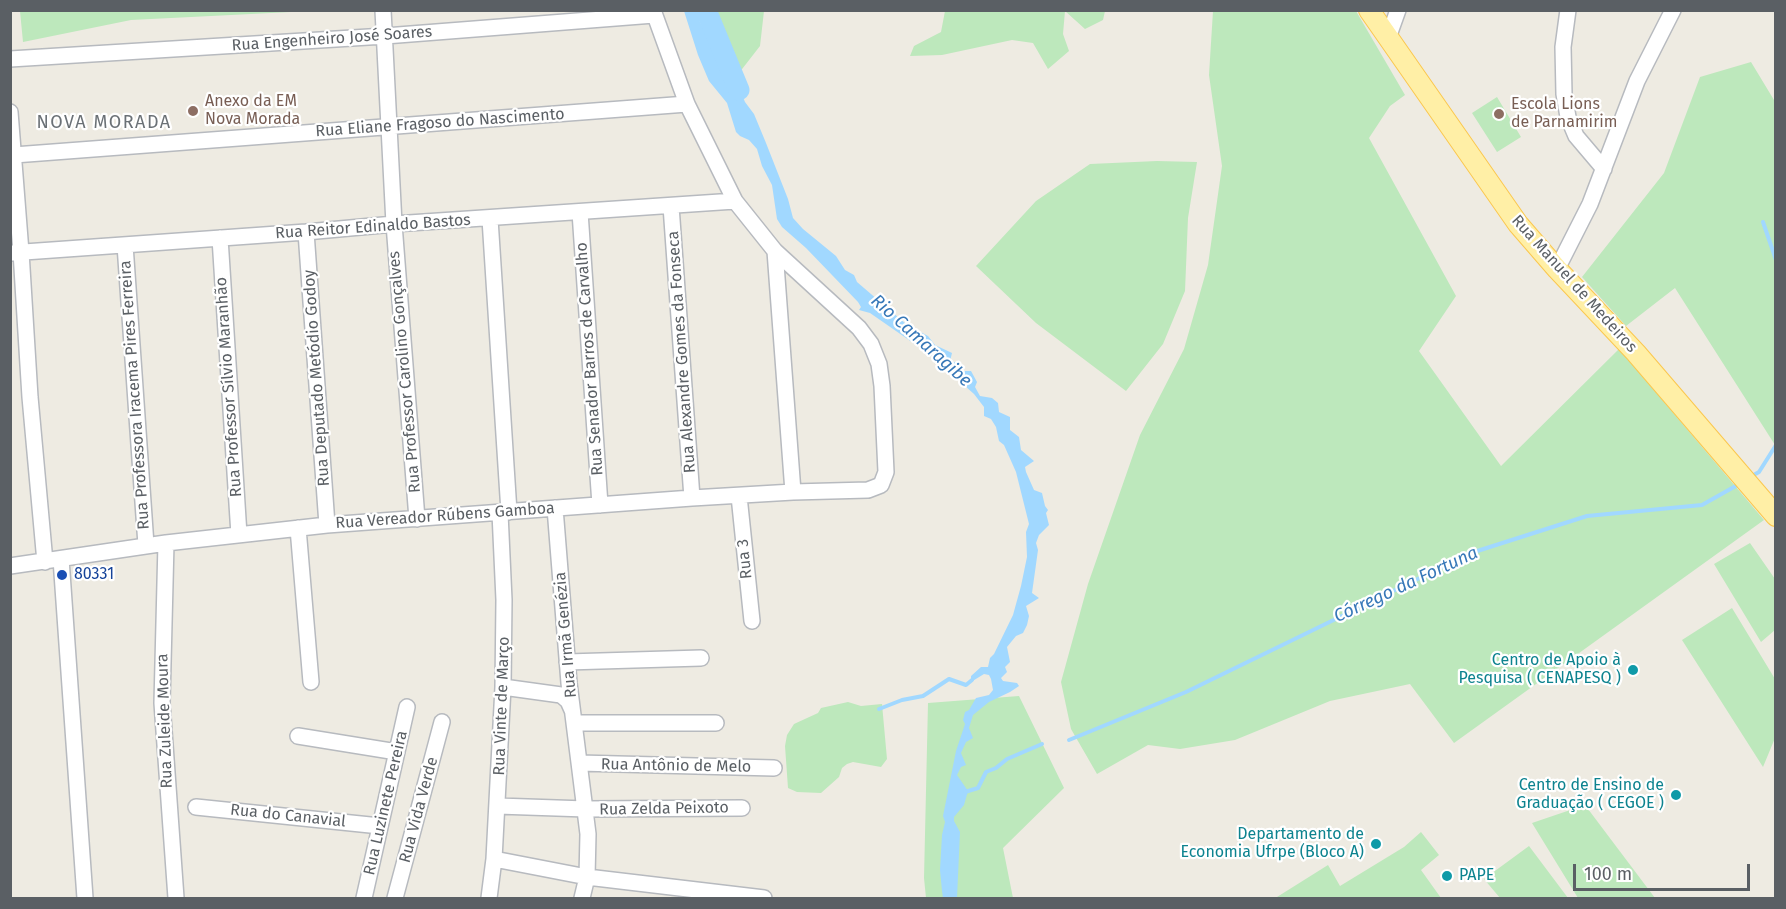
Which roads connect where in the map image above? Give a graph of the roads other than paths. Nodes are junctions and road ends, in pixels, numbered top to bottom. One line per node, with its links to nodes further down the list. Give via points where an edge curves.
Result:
1 (383, 10): 8 (street, Rua Professor Carolino Gonçalves)
2 (1369, 10): 9 (main road, Rua Manuel de Medeiros)
3 (1398, 10): 9 (street)
4 (1568, 10): 15 (street, via 1563,47 1568,117 1576,136)
5 (1688, 10): 7 (street)
6 (653, 13): 8 (street, Rua Engenheiro José Soares); 11 (street)
7 (1673, 13): 15 (street, via 1637,81)
8 (385, 36): 10 (street, Rua Engenheiro José Soares); 13 (street, Rua Professor Carolino Gonçalves)
9 (1388, 38): 26 (main road, Rua Manuel de Medeiros, via 1486,182)
10 (10, 59)
11 (687, 104): 13 (street, Rua Eliane Fragoso do Nascimento); 16 (street)
12 (10, 112): 14 (street)
13 (388, 127): 14 (street, Rua Eliane Fragoso do Nascimento); 20 (street, Rua Professor Carolino Gonçalves)
14 (14, 155): 25 (street)
15 (1604, 170): 26 (street)
16 (735, 201): 17 (street, Rua Reitor Edinaldo Bastos); 24 (street)
17 (671, 206): 18 (street, Rua Reitor Edinaldo Bastos); 29 (street, Rua Alexandre Gomes da Fonseca)
18 (580, 212): 19 (street, Rua Reitor Edinaldo Bastos); 30 (street, Rua Senador Barros de Carvalho)
19 (490, 219): 20 (street, Rua Reitor Edinaldo Bastos); 32 (street, Rua Vinte de Março)
20 (394, 224): 21 (street, Rua Reitor Edinaldo Bastos); 34 (street, Rua Professor Carolino Gonçalves)
21 (306, 232): 22 (street, Rua Reitor Edinaldo Bastos); 35 (street, Rua Deputado Metódio Godoy)
22 (220, 238): 23 (street, Rua Reitor Edinaldo Bastos); 37 (street, Rua Professor Sílvio Maranhão)
23 (125, 245): 25 (street, Rua Reitor Edinaldo Bastos); 39 (street, Rua Professora Iracema Pires Ferreira)
24 (775, 251): 27 (street); 27 (street, Rua Vereador Rúbens Gamboa, via 859,328 879,364 882,386 886,472 881,485 868,490)
25 (16, 252): 41 (street)
26 (1557, 269): 33 (main road, Rua Manuel de Medeiros)
27 (793, 492): 28 (street, Rua Vereador Rúbens Gamboa)
28 (739, 496): 29 (street, Rua Vereador Rúbens Gamboa); 43 (street, Rua 3)
29 (692, 498): 30 (street, Rua Vereador Rúbens Gamboa)
30 (600, 505): 31 (street, Rua Vereador Rúbens Gamboa)
31 (555, 508): 32 (street, Rua Vereador Rúbens Gamboa); 45 (street, Rua Irmã Genézia)
32 (504, 513): 34 (street, Rua Vereador Rúbens Gamboa); 47 (street, Rua Vinte de Março)
33 (1776, 516)
34 (417, 519): 35 (street, Rua Vereador Rúbens Gamboa)
35 (327, 525): 36 (street, Rua Vereador Rúbens Gamboa)
36 (298, 528): 37 (street, Rua Vereador Rúbens Gamboa); 46 (street)
37 (239, 535): 38 (street, Rua Vereador Rúbens Gamboa)
38 (166, 543): 39 (street, Rua Vereador Rúbens Gamboa); 64 (street, Rua Zuleide Moura, via 162,703)
39 (146, 545): 40 (street, Rua Vereador Rúbens Gamboa)
40 (61, 559): 41 (street, Rua Vereador Rúbens Gamboa); 63 (street)
41 (45, 562): 42 (street, Rua Vereador Rúbens Gamboa)
42 (10, 566)
43 (752, 621)
44 (701, 658): 45 (street)
45 (567, 662): 50 (street, Rua Irmã Genézia)
46 (311, 682)
47 (503, 687): 50 (street, via 561,694 568,701); 56 (street, Rua Vinte de Março)
48 (407, 707): 53 (street, Rua Luzinete Pereira)
49 (442, 722): 66 (street, Rua Vida Verde)
50 (575, 723): 51 (street); 54 (street, Rua Irmã Genézia)
51 (716, 723)
52 (298, 736): 53 (street)
53 (397, 752): 60 (street, Rua Luzinete Pereira)
54 (579, 763): 55 (street, Rua Antônio de Melo); 59 (street, Rua Irmã Genézia)
55 (774, 768)
56 (498, 806): 59 (street, Rua Zelda Peixoto); 61 (street, Rua Vinte de Março)
57 (196, 807): 60 (street, Rua do Canavial)
58 (742, 808): 59 (street, Rua Zelda Peixoto)
59 (586, 809): 62 (street, Rua Irmã Genézia)
60 (380, 826): 65 (street, Rua Luzinete Pereira)
61 (494, 859): 62 (street); 67 (street, Rua Vinte de Março)
62 (587, 877): 68 (street, Rua Irmã Genézia); 69 (street)
63 (85, 898)
64 (176, 898)
65 (364, 898)
66 (395, 898)
67 (489, 898)
68 (582, 898)
69 (764, 898)

